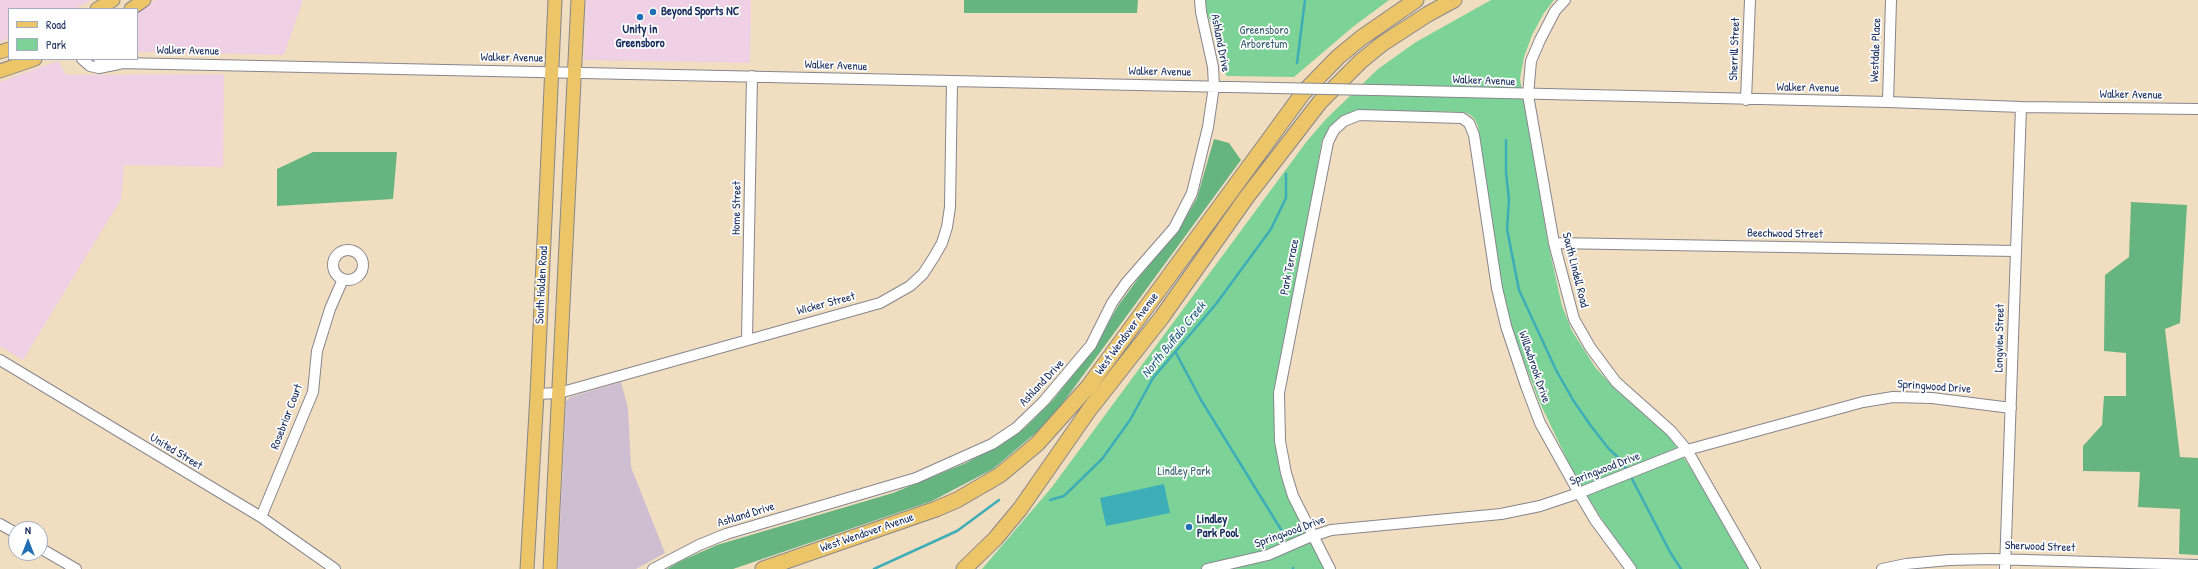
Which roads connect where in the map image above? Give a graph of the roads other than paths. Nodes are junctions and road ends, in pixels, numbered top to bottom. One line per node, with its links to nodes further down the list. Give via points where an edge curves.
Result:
1 (113, 0): 11 (main road)
2 (144, 0): 12 (main road)
3 (555, 0): 18 (main road, South Holden Road)
4 (578, 0): 19 (main road, South Holden Road)
5 (1200, 0): 22 (street, Ashland Drive, via 1213,67)
6 (1416, 0): 42 (highway, West Wendover Avenue, via 1384,20 1355,43 1303,93 1088,387 1038,444 1000,475 956,500)
7 (1454, 0): 52 (highway, West Wendover Avenue, via 1382,44 1320,102 1246,198 1162,317 1089,410 1020,510)
8 (1565, 0): 23 (street, South Lindell Road, via 1552,17 1531,61)
9 (1750, 0): 24 (street, Sherrill Street)
10 (1891, 0): 25 (street, Westdale Place)
11 (99, 8)
12 (132, 8)
13 (31, 60): 17 (main road)
14 (83, 60): 16 (street, Walker Avenue, via 90,66 99,68)
15 (104, 60): 16 (street, Walker Avenue)
16 (121, 63): 18 (street, Walker Avenue)
17 (0, 71)
18 (551, 72): 19 (street, Walker Avenue); 35 (main road, South Holden Road)
19 (574, 72): 20 (street, Walker Avenue); 34 (main road, South Holden Road)
20 (752, 76): 21 (street, Walker Avenue); 32 (street, Home Street)
21 (952, 82): 22 (street, Walker Avenue); 32 (street, Wicker Street, via 950,208 942,243 923,274 897,295 880,303)
22 (1214, 86): 23 (street, Walker Avenue, bridge); 49 (street, Ashland Drive, via 1208,127 1192,193 1177,223 1126,283 1112,303 1091,345 1077,364 1016,428 992,444 916,478 726,534)
23 (1528, 95): 24 (street, Walker Avenue); 29 (street, South Lindell Road)
24 (1746, 100): 25 (street, Walker Avenue)
25 (1888, 102): 26 (street, Walker Avenue)
26 (2021, 107): 27 (street, Walker Avenue); 30 (street, Longview Street)
27 (2198, 109)
28 (1476, 150): 38 (street, Willowbrook Drive, via 1497,288 1506,326 1540,423); 40 (street, Park Terrace, via 1470,123 1462,118 1359,115 1344,121 1334,130 1328,142 1279,394 1280,441 1286,473 1293,496)
29 (1554, 243): 30 (street, Beechwood Street); 37 (street, South Lindell Road, via 1574,319 1590,347 1616,382 1671,431)
30 (2015, 250): 36 (street, Longview Street)
31 (343, 279): 39 (street, Rosebriar Court, via 330,309 317,351 313,392)
32 (747, 339): 34 (street, Wicker Street)
33 (0, 360): 39 (street, United Street)
34 (559, 393): 35 (street, Wicker Street); 48 (main road, South Holden Road)
35 (537, 394): 47 (main road, South Holden Road)
36 (2011, 408): 37 (street, Springwood Drive, via 1893,396); 43 (street, Longview Street)
37 (1687, 450): 38 (street, Springwood Drive); 56 (street, South Lindell Road)
38 (1580, 493): 40 (street, Springwood Drive, via 1540,506 1502,514 1331,530); 55 (street, Willowbrook Drive, via 1595,520)
39 (261, 517): 46 (street, United Street)
40 (1314, 535): 53 (street, Springwood Drive, via 1268,555); 54 (street, Park Terrace)
41 (48, 553): 45 (street)
42 (808, 554): 50 (highway, West Wendover Avenue); 51 (highway)
43 (2005, 564): 44 (street, Sherwood Street); 57 (street, Sherwood Street, via 1949,560)
44 (2198, 565)
45 (76, 569)
46 (335, 569)
47 (527, 569)
48 (550, 569)
49 (653, 569)
50 (763, 569)
51 (783, 569)
52 (964, 569)
53 (1207, 569)
54 (1330, 569)
55 (1631, 569)
56 (1754, 569)
57 (1882, 569)

